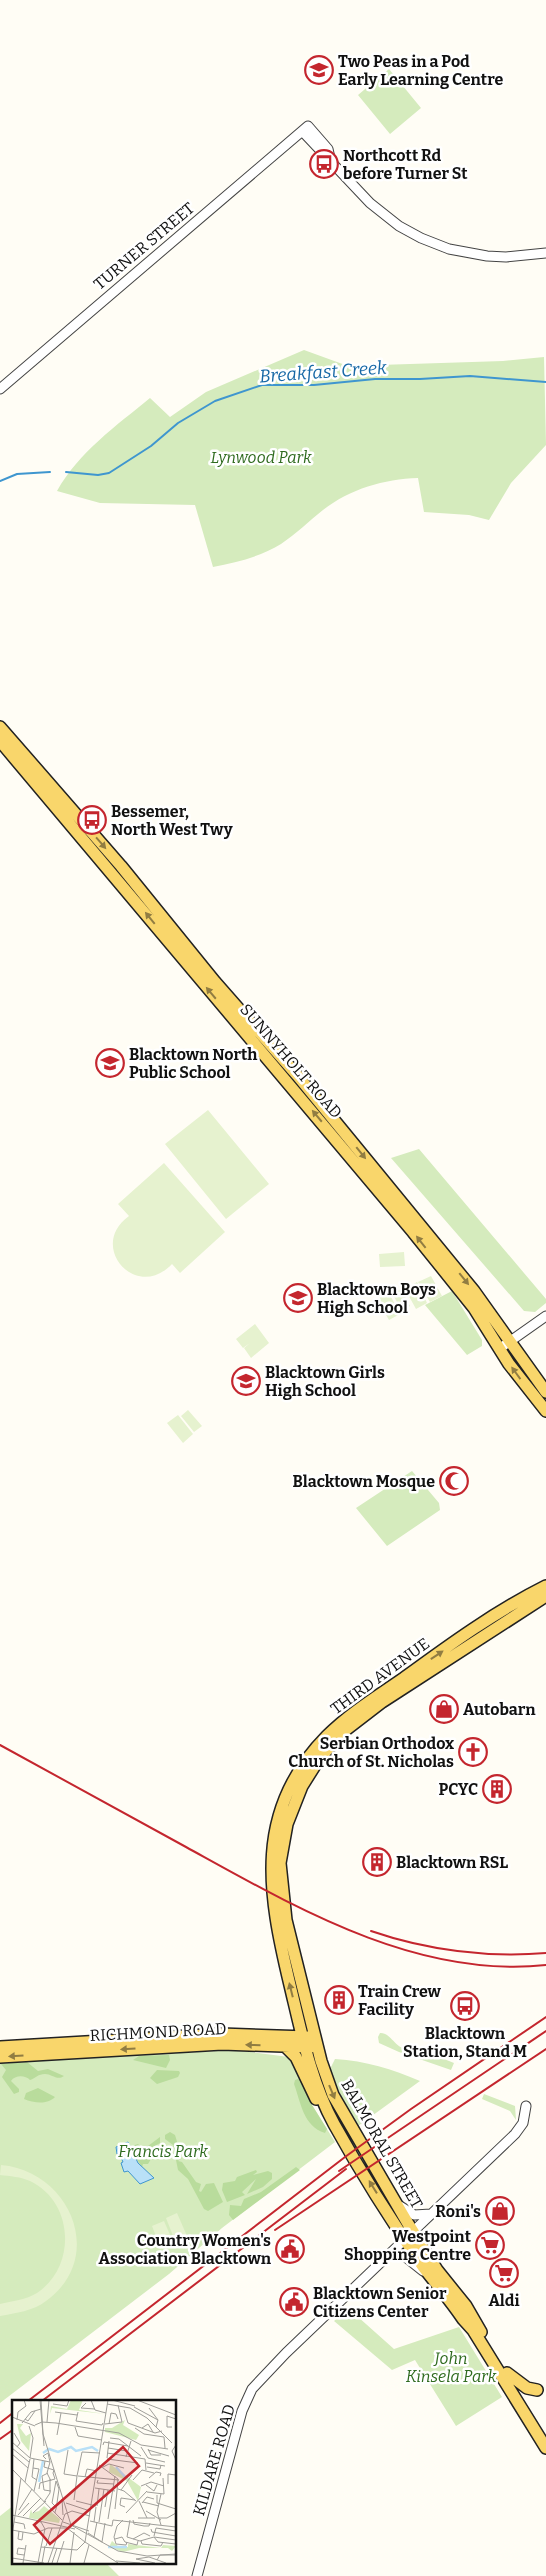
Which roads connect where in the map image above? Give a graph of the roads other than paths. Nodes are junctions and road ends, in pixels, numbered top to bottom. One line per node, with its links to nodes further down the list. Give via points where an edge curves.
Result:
1 (546, 253): 2 (street, TURNER STREET, via 487,256 449,249 421,238 375,208 330,158 322,154 305,128)
2 (0, 389)
3 (0, 726): 6 (main road, SUNNYHOLT ROAD, one-way to 6, via 296,1075)
4 (0, 741): 7 (main road, SUNNYHOLT ROAD, one-way to 4, via 474,1308 413,1232)
5 (546, 1316): 6 (street)
6 (512, 1341): 7 (street); 8 (main road, SUNNYHOLT ROAD)
7 (499, 1349): 9 (main road, SUNNYHOLT ROAD, one-way to 7)
8 (546, 1392)
9 (546, 1411)
10 (546, 1586): 12 (main road, THIRD AVENUE, one-way to 10, via 275,1921 271,1875 273,1840 278,1822 301,1769 327,1736 357,1710 516,1602)
11 (546, 1596): 15 (main road, THIRD AVENUE, via 361,1717 327,1749 302,1786 283,1839 280,1882)
12 (298, 2016): 13 (main road, via 289,2029); 14 (main road, THIRD AVENUE)
13 (255, 2035): 14 (main road, RICHMOND ROAD); 17 (main road, RICHMOND ROAD, via 221,2034)
14 (304, 2042): 15 (main road, RICHMOND ROAD); 16 (main road, RICHMOND ROAD); 20 (main road, BALMORAL STREET)
15 (316, 2043): 21 (main road, BALMORAL STREET, one-way to 21, via 333,2095)
16 (285, 2046): 18 (main road, RICHMOND ROAD, one-way to 18, via 222,2044); 20 (main road, via 296,2056 314,2096)
17 (0, 2047)
18 (0, 2057)
19 (526, 2106): 22 (street, KILDARE ROAD, via 523,2123 515,2134)
20 (333, 2122): 23 (main road, BALMORAL STREET, one-way to 20)
21 (394, 2201): 22 (street, via 411,2214); 23 (main road, BALMORAL STREET)
22 (433, 2214): 23 (street, KILDARE ROAD)
23 (409, 2236): 24 (street, KILDARE ROAD); 25 (main road, BALMORAL STREET); 26 (main road, BALMORAL STREET, via 466,2306)
24 (391, 2254): 25 (street, via 408,2258); 30 (street, KILDARE ROAD, via 286,2353 252,2390 238,2423)
25 (430, 2275): 28 (main road, BALMORAL STREET, via 474,2330)
26 (506, 2373): 27 (main road, via 527,2388); 28 (main road, BALMORAL STREET, via 519,2394)
27 (537, 2390)
28 (521, 2405): 29 (main road, BALMORAL STREET)
29 (546, 2448)
30 (197, 2576)

